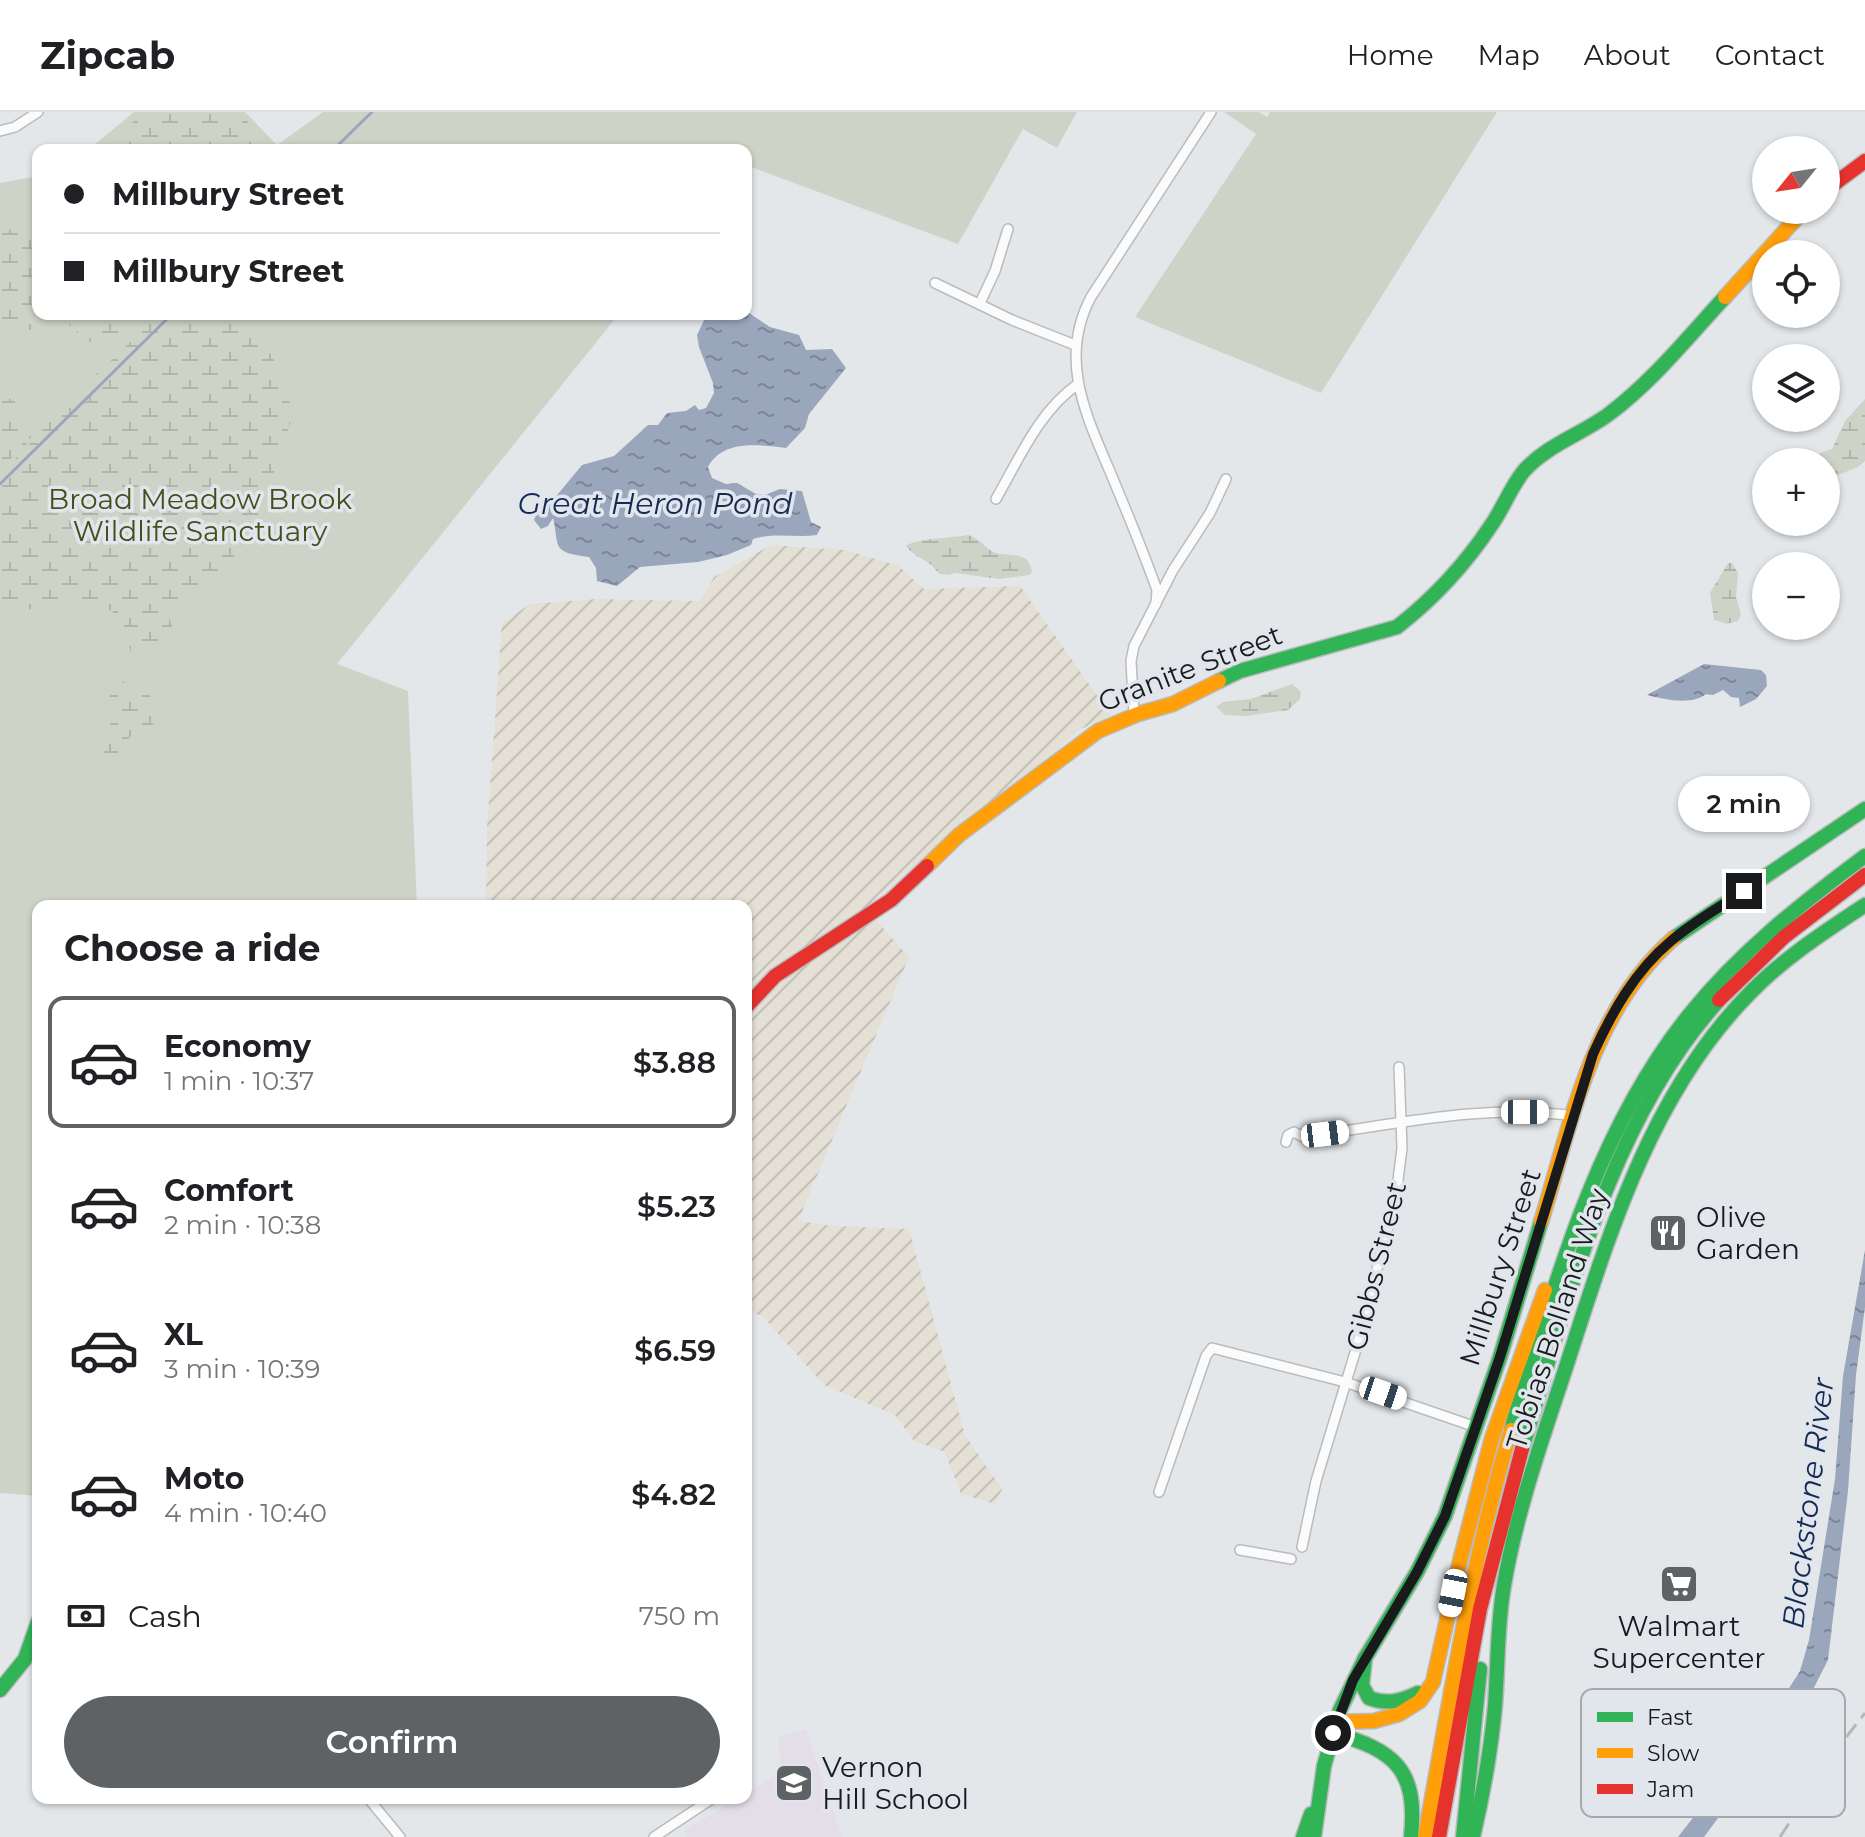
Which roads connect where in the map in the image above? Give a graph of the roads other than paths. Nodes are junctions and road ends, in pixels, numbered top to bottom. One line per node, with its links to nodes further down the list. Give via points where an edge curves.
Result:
1 (38, 112): 3 (street)
2 (1211, 112): 10 (street, via 1091,297 1080,317)
3 (0, 131)
4 (1865, 161): 5 (main road)
5 (1840, 180)
6 (1791, 224): 15 (main road, Granite Street, via 1653,376 1609,414 1522,473 1474,549 1397,627 1240,671 1173,704)
7 (1008, 229): 9 (street)
8 (935, 283): 9 (street)
9 (980, 303): 10 (street)
10 (1075, 345): 11 (street)
11 (1078, 384): 13 (street, via 1042,419); 14 (street, via 1095,440 1157,590)
12 (1226, 479): 14 (street)
13 (996, 499)
14 (1156, 604): 15 (street, via 1131,660)
15 (1134, 715): 20 (main road, Granite Street, via 1090,736 993,808 905,889 775,976)
16 (1865, 809): 22 (main road, Millbury Street, via 1672,940 1654,958 1604,1029)
17 (1865, 856): 25 (main road, via 1775,925 1702,998 1634,1097)
18 (1865, 875): 29 (main road, via 1772,947 1727,991 1647,1100 1625,1143 1577,1274)
19 (1865, 905): 49 (main road, Tobias Bolland Way, via 1819,933 1737,1005 1694,1060 1640,1158 1596,1274 1506,1570 1491,1745)
20 (752, 1001)
21 (1399, 1067): 23 (street, Gibbs Street)
22 (1575, 1116): 23 (street, via 1472,1113); 27 (main road, Millbury Street)
23 (1402, 1121): 24 (street, via 1303,1137 1294,1132); 26 (street, Gibbs Street, via 1396,1196)
24 (1286, 1142)
25 (1596, 1178): 35 (main road, via 1545,1289 1501,1409); 46 (main road, via 1517,1409 1487,1518)
26 (1345, 1382): 27 (street); 28 (street, via 1209,1349); 30 (street, Gibbs Street)
27 (1476, 1427): 34 (main road, Millbury Street, via 1431,1546)
28 (1159, 1492)
29 (1497, 1534): 47 (main road); 48 (main road)
30 (1302, 1547)
31 (1240, 1550): 32 (street)
32 (1291, 1559)
33 (32, 1648): 36 (main road)
34 (1365, 1658): 35 (main road, via 1362,1685 1374,1701 1402,1700); 37 (main road, Millbury Street)
35 (1433, 1682): 37 (main road, via 1420,1701 1399,1714)
36 (0, 1690)
37 (1334, 1727): 38 (main road, Millbury Street); 45 (main road, via 1380,1748 1401,1768 1413,1794)
38 (1317, 1803): 43 (main road); 44 (main road, Millbury Street)
39 (373, 1804): 41 (street)
40 (704, 1804): 42 (street)
41 (400, 1837)
42 (654, 1837)
43 (1303, 1837)
44 (1314, 1837)
45 (1411, 1837)
46 (1425, 1837)
47 (1439, 1837)
48 (1463, 1837)
49 (1473, 1837)

